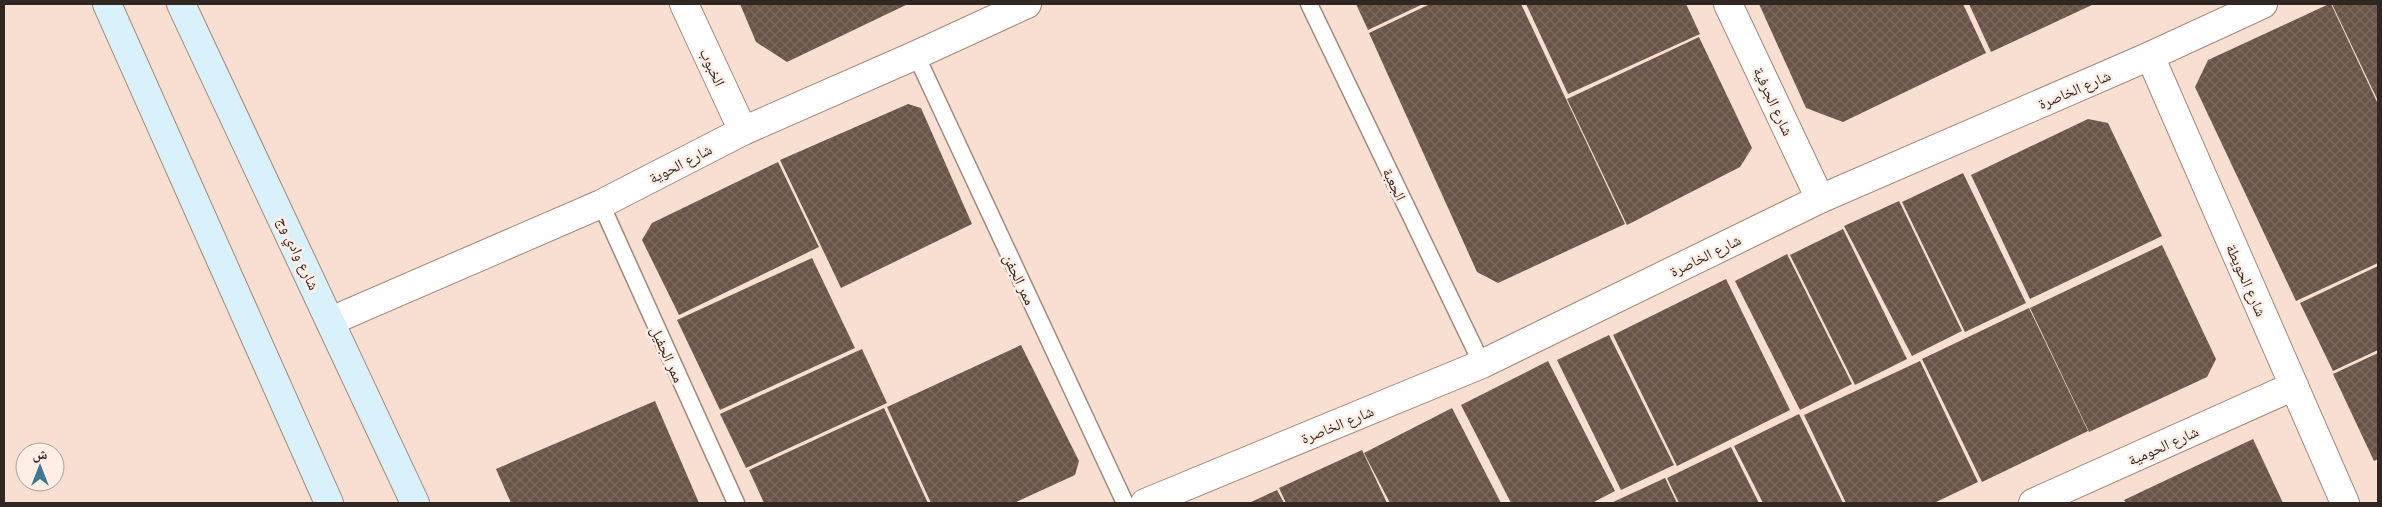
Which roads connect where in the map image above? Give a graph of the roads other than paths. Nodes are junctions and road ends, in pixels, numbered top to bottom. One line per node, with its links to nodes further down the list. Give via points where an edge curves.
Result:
1 (107, 4): 16 (street)
2 (181, 4): 13 (street, شارع وادي وج)
3 (684, 4): 10 (street, الخبوب)
4 (1027, 4): 8 (street, شارع الحوية)
5 (1309, 4): 14 (lane, الجعبة)
6 (1728, 4): 11 (street, شارع الجرفية)
7 (2263, 4): 9 (street, شارع الخاصرة)
8 (916, 55): 10 (street, شارع الحوية); 19 (lane, ممر الجفن)
9 (2150, 56): 11 (street, شارع الخاصرة); 15 (street, شارع الحويطة)
10 (743, 130): 12 (street, شارع الحوية)
11 (1820, 199): 14 (street, شارع الخاصرة)
12 (601, 204): 13 (street, شارع الحوية); 18 (lane, ممر الجفيل)
13 (331, 321): 17 (street, شارع وادي وج)
14 (1482, 364): 20 (street, شارع الخاصرة)
15 (2294, 386): 21 (street, شارع الحومية); 22 (street, شارع الحويطة)
16 (329, 503)
17 (415, 503)
18 (736, 503)
19 (1125, 503)
20 (1145, 503)
21 (2033, 503)
22 (2345, 503)

